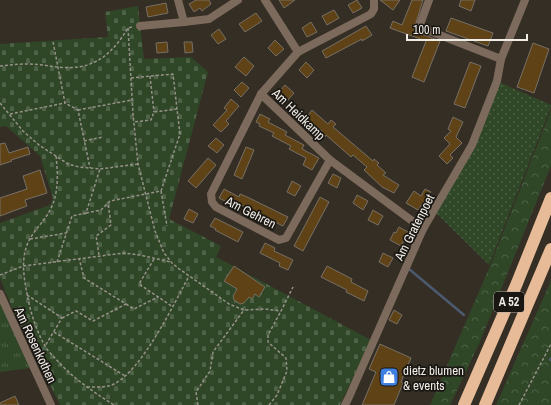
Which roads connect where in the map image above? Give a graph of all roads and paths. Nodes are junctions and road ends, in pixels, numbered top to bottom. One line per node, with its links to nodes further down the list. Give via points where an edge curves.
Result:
1 (178, 0): 7 (street)
2 (238, 0): 7 (street, via 209,19)
3 (265, 0): 11 (street)
4 (374, 0): 11 (street, Am Heidkamp, via 371,14)
5 (429, 0): 12 (street, via 419,27)
6 (525, 0): 12 (street, Am Gratenpoet)
7 (184, 22): 8 (street)
8 (140, 26): 9 (path)
9 (128, 28): 14 (path, via 119,43 101,59 90,64); 16 (path)
10 (53, 42): 14 (path)
11 (298, 52): 17 (street, Am Heidkamp)
12 (501, 59): 39 (street, Am Gratenpoet, via 497,81 472,145)
13 (0, 66): 14 (path, via 27,64)
14 (58, 67): 20 (path)
15 (150, 76): 16 (path); 21 (path, via 174,74); 23 (path)
16 (131, 78): 18 (path)
17 (261, 94): 29 (street, Am Heidkamp); 29 (street, Am Gehren, via 211,194 216,208 279,240 286,238)
18 (132, 100): 22 (path); 25 (path)
19 (0, 103): 24 (path)
20 (65, 103): 22 (path); 24 (path)
21 (177, 109): 23 (path); 33 (path, via 180,134)
22 (78, 110): 27 (path)
23 (154, 112): 25 (path, via 151,120)
24 (9, 114): 28 (path, via 23,131)
25 (134, 122): 30 (path)
26 (103, 137): 27 (path)
27 (84, 141): 31 (path)
28 (56, 156): 31 (path, via 68,164); 41 (path, via 58,179 55,200)
29 (330, 160): 39 (street, Am Heidkamp)
30 (138, 164): 32 (path); 34 (path)
31 (90, 168): 32 (path)
32 (100, 169): 37 (path)
33 (161, 191): 34 (path); 38 (path)
34 (145, 194): 36 (path); 47 (path, via 155,231 164,253)
35 (551, 198): 70 (highway, A 52)
36 (108, 203): 37 (path, via 102,210); 43 (path, via 111,225 96,236)
37 (86, 213): 40 (path, via 72,216)
38 (167, 226)
39 (423, 229): 69 (street, Am Gratenpoet)
40 (66, 233): 41 (path); 46 (path)
41 (30, 239): 48 (path)
42 (551, 249): 71 (highway, A 52)
43 (98, 256): 44 (path); 45 (path, via 124,253)
44 (79, 258): 46 (path); 55 (path, via 84,278)
45 (155, 258): 47 (path); 54 (path, via 139,284)
46 (57, 262): 48 (path)
47 (172, 263): 50 (path)
48 (23, 266): 49 (path); 53 (path)
49 (0, 275)
50 (189, 276): 56 (path); 57 (path, via 229,304)
51 (293, 287): 58 (path)
52 (0, 294): 65 (street, Am Rosenkothen)
53 (27, 295): 59 (path); 62 (path)
54 (159, 297): 55 (path, via 134,309); 56 (path)
55 (126, 304): 59 (path, via 93,321 76,311)
56 (173, 306): 63 (path, via 145,353)
57 (244, 310): 58 (path); 67 (path, via 213,352 210,371 196,392)
58 (281, 311): 68 (path, via 268,335 268,342 286,358 287,371 278,395)
59 (62, 318): 60 (path)
60 (54, 332): 62 (path); 63 (path)
61 (551, 344): 72 (path)
62 (45, 346): 64 (path, via 64,368)
63 (125, 376): 64 (path, via 114,384)
64 (87, 387): 66 (path)
65 (51, 405)
66 (114, 405)
67 (198, 405)
68 (269, 405)
69 (345, 405)
70 (464, 405)
71 (485, 405)
72 (519, 405)

